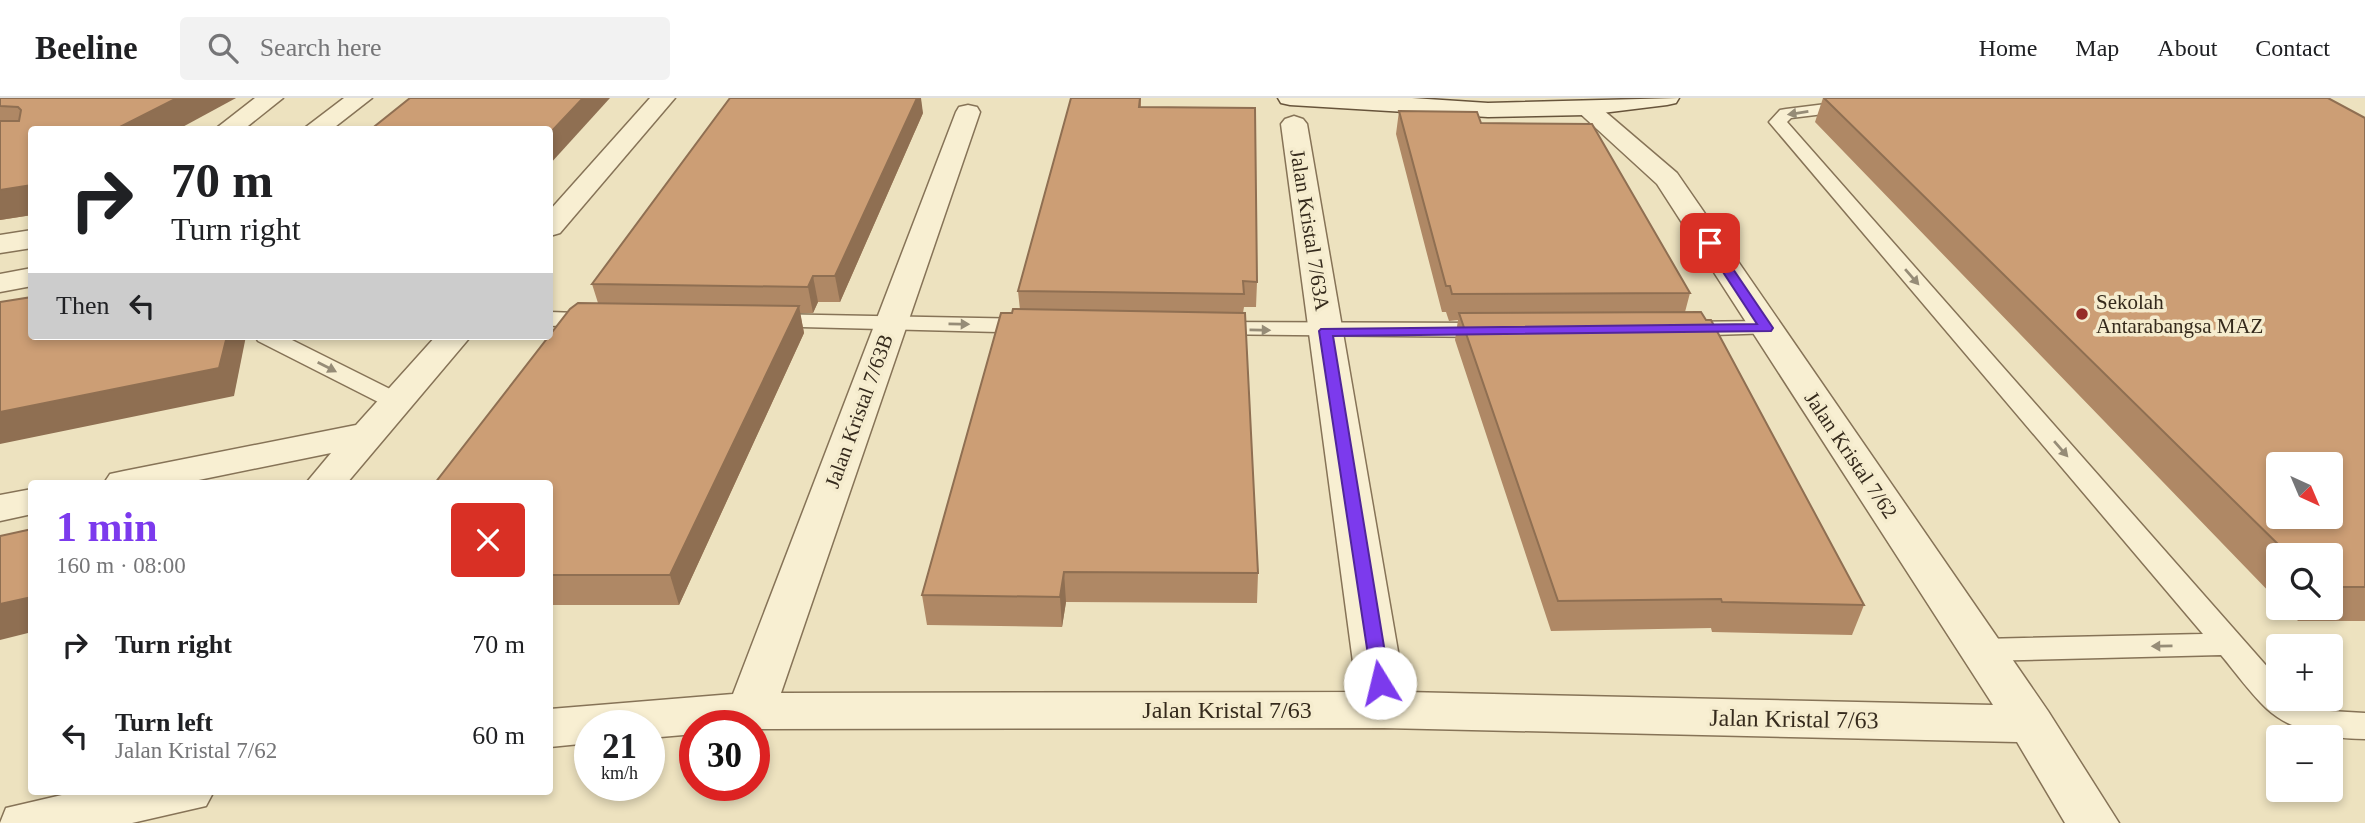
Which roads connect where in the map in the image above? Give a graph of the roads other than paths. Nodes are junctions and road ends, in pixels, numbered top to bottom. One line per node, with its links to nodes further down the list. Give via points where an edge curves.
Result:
1 (271, 98): 9 (street)
2 (360, 98): 10 (street)
3 (663, 98): 11 (street)
4 (1667, 98): 6 (street)
5 (1914, 98): 34 (lane, one-way to 34, via 1786,114 1778,122)
6 (1586, 108): 7 (street); 21 (street, Jalan Kristal 7/62, via 1667,179)
7 (1292, 111): 25 (street, Jalan Kristal 7/63A)
8 (968, 112): 19 (street, Jalan Kristal 7/63B)
9 (232, 126)
10 (320, 126)
11 (553, 224)
12 (28, 240): 13 (street)
13 (0, 244)
14 (28, 278): 15 (street)
15 (0, 283)
16 (553, 319): 17 (lane)
17 (618, 320)
18 (741, 321): 19 (lane)
19 (891, 323): 20 (lane, one-way to 20); 36 (street, Jalan Kristal 7/63B)
20 (1054, 326)
21 (1766, 328): 23 (lane); 35 (street, Jalan Kristal 7/62)
22 (1190, 329): 25 (lane, one-way to 25)
23 (1656, 329)
24 (1518, 330): 25 (lane)
25 (1326, 331): 38 (street, Jalan Kristal 7/63A)
26 (274, 340): 28 (lane, one-way to 28)
27 (451, 340): 28 (street)
28 (397, 402): 29 (street)
29 (369, 434): 30 (street); 31 (street)
30 (139, 480)
31 (329, 480)
32 (28, 502): 33 (street)
33 (0, 508)
34 (2230, 644): 35 (lane, one-way to 35); 41 (lane, via 2280,702 2310,720)
35 (1982, 650): 40 (street, Jalan Kristal 7/62)
36 (751, 710)
37 (770, 710): 38 (street, Jalan Kristal 7/63)
38 (1384, 710): 40 (street, Jalan Kristal 7/63)
39 (679, 716): 42 (street, Jalan Kristal 7/63)
40 (2031, 724): 44 (street, Jalan Kristal 7/62)
41 (2365, 726)
42 (553, 728)
43 (159, 795): 45 (street)
44 (2082, 805)
45 (38, 812)

